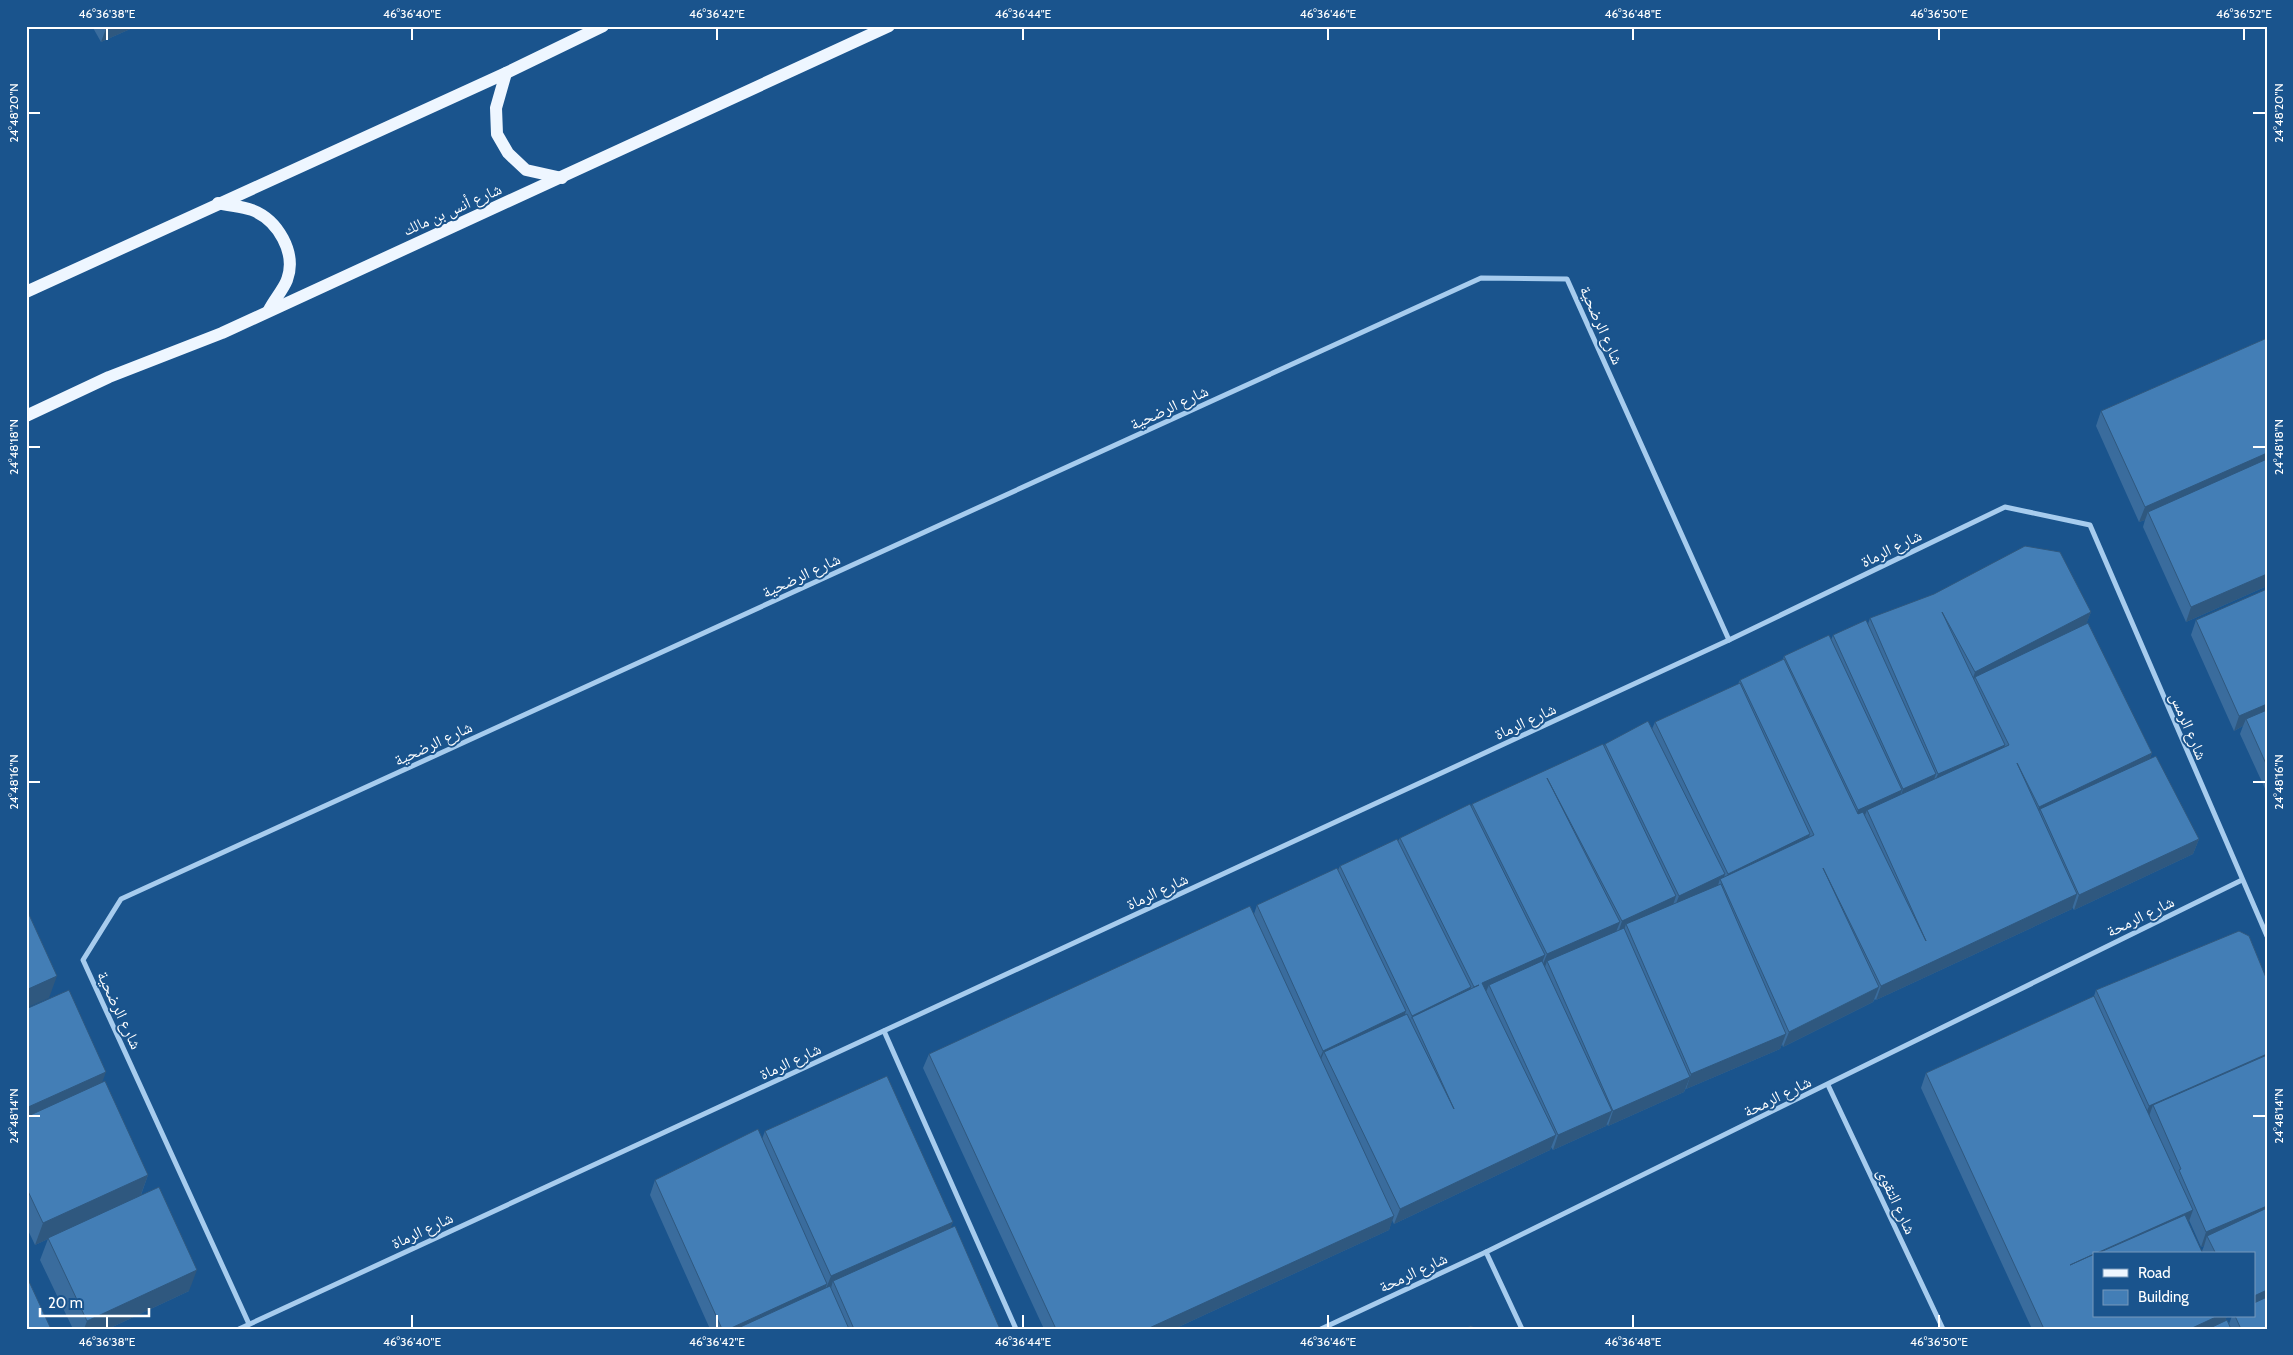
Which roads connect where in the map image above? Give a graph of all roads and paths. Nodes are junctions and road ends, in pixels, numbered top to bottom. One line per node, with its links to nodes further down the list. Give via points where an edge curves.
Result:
1 (603, 26): 3 (main road)
2 (889, 26): 4 (main road, شارع أنس بن مالك)
3 (506, 73): 4 (main road, via 496,108 497,134 508,153 526,170); 5 (main road)
4 (562, 178): 7 (main road, شارع أنس بن مالك)
5 (218, 203): 6 (main road); 7 (main road, via 253,210 274,224 283,238 289,256 287,279)
6 (26, 292)
7 (268, 310): 8 (main road, شارع أنس بن مالك, via 222,333 109,377)
8 (26, 416)
9 (2090, 525): 10 (street, شارع الرماة, via 2005,507); 11 (street, شارع الرمس)
10 (1729, 640): 13 (street, شارع الرماة); 16 (street, شارع الرضحية, via 1567,278 1482,278 121,899 83,960)
11 (2242, 880): 12 (street, شارع الرمس); 14 (street, شارع الرمحة)
12 (2267, 936)
13 (884, 1031): 16 (street, شارع الرماة); 18 (street)
14 (1828, 1085): 15 (street, شارع الرمحة); 21 (street, شارع التقوى)
15 (1486, 1252): 19 (street, شارع الرمحة); 20 (street)
16 (249, 1324): 17 (street, شارع الرماة)
17 (239, 1329)
18 (1016, 1329)
19 (1322, 1329)
20 (1522, 1329)
21 (1943, 1329)

